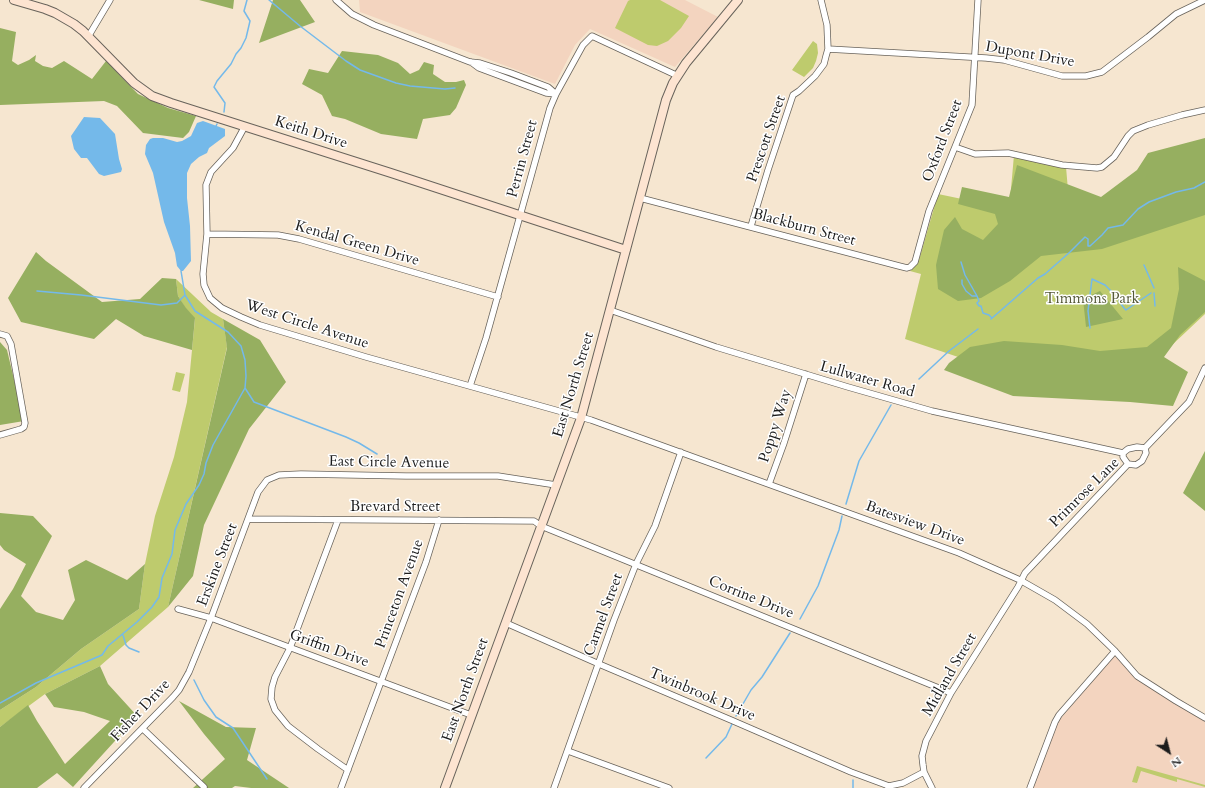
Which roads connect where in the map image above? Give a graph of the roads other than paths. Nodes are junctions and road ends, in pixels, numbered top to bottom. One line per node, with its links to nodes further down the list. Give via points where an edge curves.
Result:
1 (14, 0): 8 (main road, Keith Drive, via 55,13 74,24)
2 (110, 0): 8 (street)
3 (336, 0): 11 (street, via 360,18)
4 (738, 0): 12 (main road, East North Street)
5 (821, 0): 9 (street, Prescott Street, via 827,25)
6 (978, 0): 10 (street, Oxford Street)
7 (1205, 0): 10 (street, Dupont Drive, via 1176,14 1131,51 1102,72 1094,74 1062,76 1004,60)
8 (88, 37): 15 (main road, Keith Drive, via 152,96)
9 (828, 49): 10 (street, Dupont Drive); 20 (street, Prescott Street, via 820,70 807,85 793,95)
10 (975, 57): 16 (street, Oxford Street, via 972,105)
11 (470, 62): 13 (street, via 485,71 546,93); 13 (street, via 512,73 548,87)
12 (678, 76): 13 (street, Perrin Street, via 592,36 583,45); 17 (main road, East North Street, via 666,100)
13 (556, 94): 18 (street, Perrin Street)
14 (1205, 110): 16 (street, via 1148,125 1134,132 1128,136 1114,157 1097,168 1062,165 1008,153 975,154)
15 (245, 126): 18 (main road, Keith Drive); 21 (street, West Circle Avenue, via 233,148 208,178)
16 (955, 147): 19 (street, Oxford Street)
17 (640, 198): 20 (street, Blackburn Street); 22 (main road, East North Street)
18 (520, 216): 22 (main road, Keith Drive); 23 (street, Perrin Street)
19 (928, 217): 20 (street, Blackburn Street, via 915,262 907,268)
20 (751, 226)
21 (207, 234): 23 (street, Kendal Green Drive, via 278,235 292,238); 28 (street, West Circle Avenue, via 204,285 210,298 222,308 260,324)
22 (626, 250): 24 (main road, East North Street)
23 (498, 297): 28 (street, Perrin Street)
24 (610, 310): 27 (street, Lullwater Road, via 716,347); 29 (main road, East North Street)
25 (0, 334): 30 (street, via 8,336 11,344 25,423 21,429)
26 (1205, 368): 31 (street, Primrose Lane, via 1189,402)
27 (806, 374): 33 (street, Lullwater Road, via 932,411); 36 (street, Poppy Way)
28 (470, 386): 29 (street, West Circle Avenue)
29 (581, 418): 32 (street, Batesview Drive); 35 (main road, East North Street)
30 (0, 435)
31 (1145, 448): 33 (street, Lullwater Road, via 1128,449); 34 (street, Primrose Lane, via 1146,453 1142,461 1136,465)
32 (681, 452): 36 (street, Batesview Drive); 41 (street, Carmel Street, via 655,526)
33 (1123, 453): 34 (street)
34 (1128, 464): 42 (street, Primrose Lane)
35 (556, 484): 37 (street, East Circle Avenue, via 498,476 279,475 267,480 260,488); 40 (main road, East North Street)
36 (769, 484): 42 (street, Batesview Drive, via 959,553)
37 (248, 519): 38 (street, Brevard Street); 44 (street, Erskine Street)
38 (338, 520): 39 (street, Brevard Street); 46 (street)
39 (439, 520): 40 (street, Brevard Street, via 531,520); 49 (street, Princeton Avenue, via 426,562)
40 (541, 526): 41 (street, Corrine Drive); 45 (main road, East North Street)
41 (636, 564): 48 (street, Carmel Street); 50 (street, Corrine Drive)
42 (1020, 580): 47 (street, Batesview Drive, via 1070,610); 50 (street, Midland Street)
43 (178, 609): 44 (street, Griffin Drive)
44 (211, 618): 46 (street, Griffin Drive); 53 (street, Fisher Drive, via 179,690)
45 (506, 622): 48 (street, Twinbrook Drive); 51 (main road, East North Street)
46 (290, 648): 49 (street, Griffin Drive); 55 (street, via 272,688 272,705 288,726)
47 (1115, 651): 52 (street, Batesview Drive, via 1137,676); 65 (street, via 1059,714)
48 (598, 664): 54 (street, Carmel Street); 58 (street, Twinbrook Drive)
49 (381, 681): 51 (street, Griffin Drive); 55 (street, Princeton Avenue)
50 (951, 694): 56 (street, Midland Street, via 926,741 922,756)
51 (471, 715): 61 (main road, East North Street)
52 (1205, 718)
53 (142, 729): 57 (street); 59 (street, Fisher Drive)
54 (568, 751): 62 (street, Carmel Street); 63 (street)
55 (348, 770): 60 (street, Princeton Avenue)
56 (924, 772): 58 (street); 64 (street, Midland Street)
57 (204, 787)
58 (889, 787)
59 (84, 788)
60 (341, 788)
61 (445, 788)
62 (554, 788)
63 (668, 788)
64 (932, 788)
65 (1030, 788)

